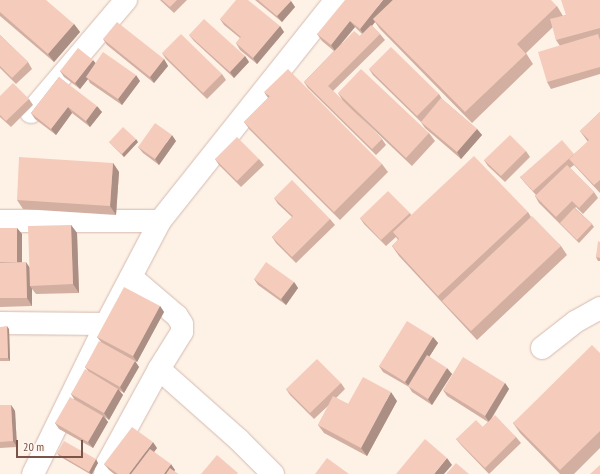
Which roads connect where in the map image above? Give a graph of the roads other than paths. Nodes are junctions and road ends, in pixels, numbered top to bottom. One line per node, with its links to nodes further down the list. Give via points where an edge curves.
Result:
1 (126, 0): 3 (street)
2 (336, 0): 5 (street)
3 (31, 112)
4 (0, 220): 5 (street)
5 (160, 221): 6 (street)
6 (131, 277): 9 (street); 11 (street, via 177,316 182,324 182,332)
7 (600, 308): 10 (street, via 575,322)
8 (0, 323): 9 (street)
9 (106, 324): 12 (street)
10 (542, 348)
11 (160, 369): 13 (street, via 107,464); 14 (street)
12 (33, 474)
13 (104, 474)
14 (273, 474)

